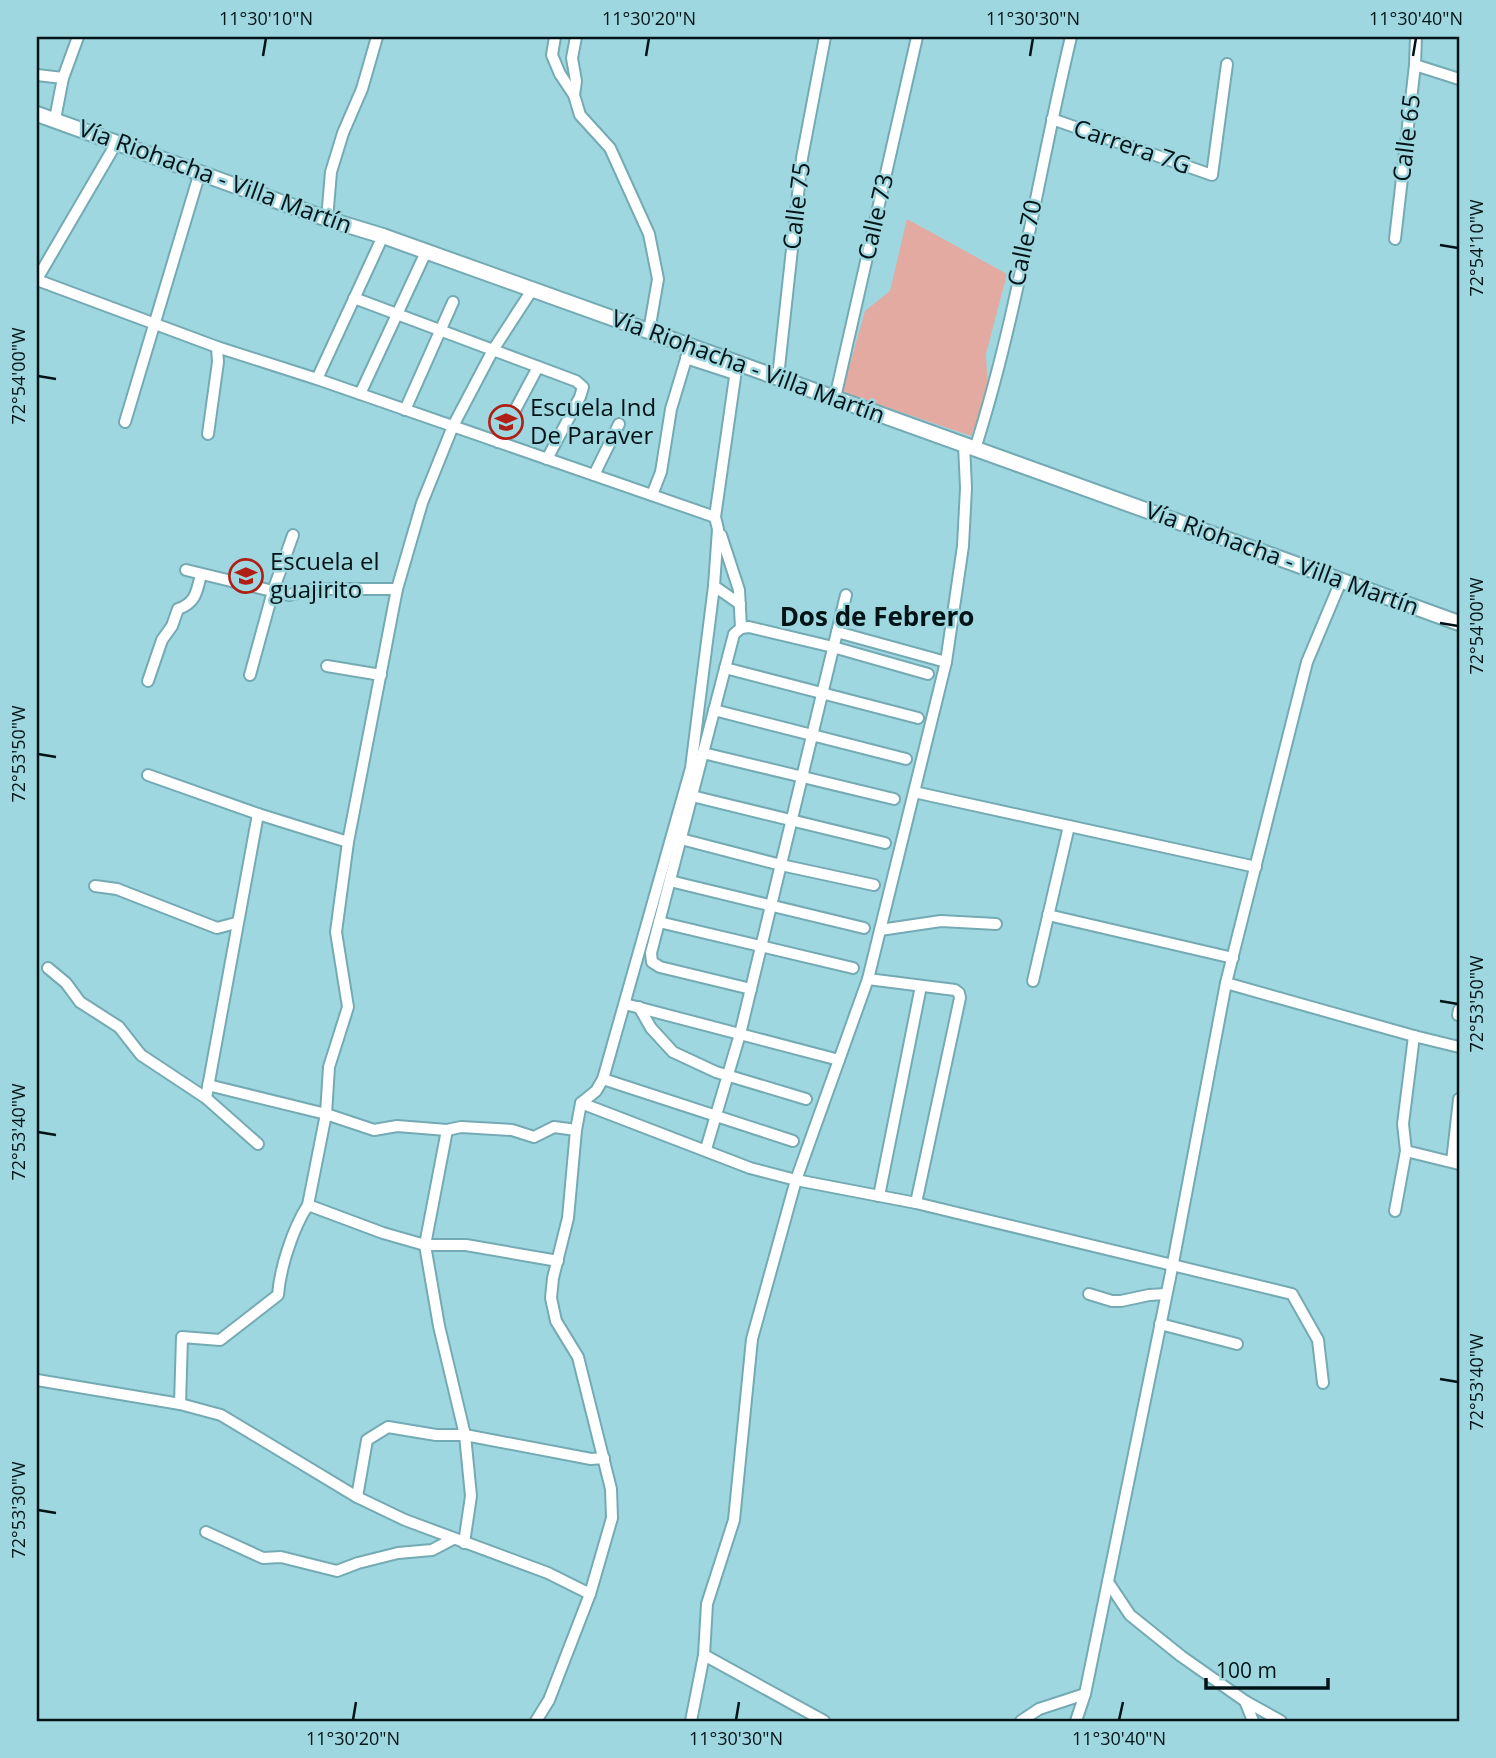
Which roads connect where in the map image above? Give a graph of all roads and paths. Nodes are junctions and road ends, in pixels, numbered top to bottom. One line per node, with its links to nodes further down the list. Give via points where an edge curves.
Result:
1 (78, 37): 12 (street)
2 (377, 37): 20 (street, via 331,172)
3 (555, 37): 14 (street, via 552,55)
4 (576, 37): 14 (street)
5 (825, 37): 37 (street, Calle 75, via 802,158)
6 (917, 37): 40 (street, Calle 73)
7 (1071, 37): 17 (street, Calle 70)
8 (1416, 37): 10 (street, Calle 65)
9 (1227, 64): 17 (street, Carrera 7G, via 1212,175)
10 (1415, 65): 13 (street); 22 (street, Calle 65)
11 (37, 75): 12 (street)
12 (63, 78): 16 (street)
13 (1459, 79)
14 (574, 95): 31 (street, via 580,115 610,148 649,234 658,279)
15 (37, 114): 16 (main road, Vía Riohacha - Villa Martín)
16 (55, 119): 18 (main road, Vía Riohacha - Villa Martín)
17 (1052, 119): 47 (street, Calle 70, via 993,393)
18 (117, 142): 19 (main road, Vía Riohacha - Villa Martín); 24 (street)
19 (200, 172): 20 (main road, Vía Riohacha - Villa Martín); 29 (street)
20 (327, 219): 21 (main road, Vía Riohacha - Villa Martín)
21 (383, 236): 23 (main road, Vía Riohacha - Villa Martín); 26 (street)
22 (1395, 239)
23 (426, 252): 25 (main road, Vía Riohacha - Villa Martín); 28 (street)
24 (37, 279): 29 (street)
25 (532, 290): 31 (main road, Vía Riohacha - Villa Martín); 33 (street)
26 (354, 298): 28 (street); 38 (street)
27 (453, 302): 30 (street)
28 (398, 314): 30 (street); 39 (street)
29 (154, 323): 32 (street); 42 (street)
30 (441, 331): 33 (street); 41 (street)
31 (649, 331): 34 (main road, Vía Riohacha - Villa Martín)
32 (217, 347): 38 (street); 45 (street)
33 (493, 350): 35 (street); 44 (street)
34 (688, 352): 36 (main road, Vía Riohacha - Villa Martín); 50 (street)
35 (538, 367): 46 (street); 48 (street, via 583,387)
36 (736, 369): 37 (main road, Vía Riohacha - Villa Martín); 51 (street)
37 (778, 377): 40 (main road, Vía Riohacha - Villa Martín)
38 (317, 379): 39 (street)
39 (360, 394): 41 (street)
40 (835, 398): 47 (main road, Vía Riohacha - Villa Martín)
41 (405, 410): 44 (street)
42 (125, 422)
43 (619, 424): 49 (street)
44 (453, 426): 46 (street); 57 (street, via 422,503)
45 (208, 434)
46 (498, 442): 48 (street)
47 (970, 447): 55 (main road, Vía Riohacha - Villa Martín); 65 (street, via 963,546)
48 (547, 459): 49 (street)
49 (594, 475): 50 (street)
50 (652, 495): 51 (street)
51 (717, 523): 56 (street); 60 (street, via 736,576)
52 (293, 535): 58 (street)
53 (186, 570): 54 (street)
54 (201, 574): 58 (street); 71 (street, via 194,598 178,609 162,640)
55 (1341, 581): 61 (main road, Vía Riohacha - Villa Martín); 90 (street, via 1307,662)
56 (714, 586): 60 (street); 110 (street, via 691,768)
57 (397, 589): 58 (street, via 316,589 289,595); 70 (street)
58 (273, 591): 68 (street)
59 (846, 595): 63 (street)
60 (740, 604): 62 (street)
61 (1459, 624)
62 (741, 628): 64 (street); 67 (street, via 734,634)
63 (837, 632): 64 (street); 65 (street)
64 (833, 647): 69 (street); 72 (street)
65 (946, 662): 80 (street)
66 (327, 666): 70 (street)
67 (725, 668): 72 (street); 73 (street)
68 (250, 674)
69 (928, 674)
70 (381, 675): 87 (street)
71 (148, 681)
72 (822, 693): 74 (street); 75 (street)
73 (714, 710): 75 (street); 76 (street)
74 (918, 718)
75 (812, 735): 77 (street); 79 (street)
76 (703, 753): 79 (street); 81 (street)
77 (906, 759)
78 (148, 775): 83 (street)
79 (802, 778): 82 (street); 84 (street)
80 (914, 792): 85 (street); 100 (street)
81 (692, 796): 84 (street); 86 (street)
82 (894, 799)
83 (258, 814): 87 (street); 97 (street)
84 (791, 821): 88 (street); 89 (street)
85 (1069, 826): 90 (street); 95 (street)
86 (681, 839): 89 (street); 91 (street)
87 (348, 842): 123 (street, via 336,932 348,1007 329,1067)
88 (885, 843)
89 (781, 865): 92 (street); 94 (street)
90 (1256, 867): 102 (street)
91 (670, 881): 94 (street); 96 (street)
92 (874, 885)
93 (95, 886): 97 (street, via 117,889 218,928)
94 (771, 905): 99 (street); 101 (street)
95 (1048, 915): 102 (street); 106 (street)
96 (659, 922): 101 (street); 109 (street, via 652,962)
97 (236, 923): 118 (street)
98 (996, 925): 100 (street, via 941,921)
99 (864, 928)
100 (880, 930): 105 (street)
101 (761, 946): 104 (street); 109 (street)
102 (1233, 958): 107 (street)
103 (48, 968): 119 (street, via 66,982 80,1002 119,1027 141,1055)
104 (853, 968)
105 (868, 979): 108 (street); 115 (street)
106 (1033, 981)
107 (1226, 983): 113 (street); 139 (street)
108 (920, 986): 133 (street); 134 (street, via 955,990 960,998)
109 (751, 989): 112 (street)
110 (625, 1004): 111 (street); 117 (street)
111 (639, 1007): 112 (street); 116 (street, via 673,1052)
112 (740, 1034): 115 (street); 116 (street)
113 (1414, 1037): 114 (street); 130 (street, via 1403,1124)
114 (1459, 1047)
115 (839, 1060): 132 (street)
116 (728, 1075): 120 (street); 124 (street)
117 (603, 1079): 122 (street); 124 (street)
118 (208, 1085): 119 (street); 123 (street)
119 (206, 1098): 128 (street)
120 (806, 1099)
121 (1459, 1099): 131 (street)
122 (581, 1103): 126 (street); 129 (street)
123 (326, 1114): 125 (street, via 374,1130 397,1126); 135 (street)
124 (716, 1116): 127 (street); 129 (street)
125 (447, 1130): 126 (street, via 512,1130 534,1137 554,1127); 137 (street)
126 (576, 1130): 138 (street, via 568,1218)
127 (793, 1141)
128 (258, 1144)
129 (706, 1149): 132 (street, via 750,1168)
130 (1406, 1151): 131 (street); 136 (street)
131 (1455, 1163)
132 (796, 1180): 133 (street); 154 (street, via 752,1339 734,1520 707,1604)
133 (879, 1196): 134 (street)
134 (916, 1203): 139 (street)
135 (308, 1205): 137 (street); 146 (street, via 279,1279 278,1295 220,1340 182,1337)
136 (1395, 1212)
137 (425, 1245): 138 (street, via 466,1245); 147 (street)
138 (558, 1261): 148 (street, via 551,1298 556,1321 578,1357)
139 (1173, 1263): 141 (street); 145 (street, via 1292,1294 1318,1340)
140 (1088, 1294): 141 (street, via 1112,1301)
141 (1166, 1294): 142 (street)
142 (1160, 1324): 143 (street); 152 (street)
143 (1237, 1344)
144 (37, 1380): 146 (street)
145 (1323, 1383)
146 (180, 1404): 149 (street, via 221,1415)
147 (466, 1435): 148 (street); 149 (street, via 388,1427 367,1440); 151 (street, via 471,1496)
148 (604, 1458): 153 (street, via 612,1518)
149 (357, 1497): 151 (street)
150 (206, 1532): 151 (street, via 263,1558 281,1557 337,1572 358,1563)
151 (458, 1541): 153 (street, via 548,1573)
152 (1108, 1582): 155 (street); 156 (street, via 1130,1615)
153 (590, 1594): 157 (street, via 549,1700)
154 (704, 1655): 158 (street); 159 (street)
155 (1085, 1695): 160 (street, via 1039,1709); 161 (street)
156 (1245, 1701): 162 (street); 163 (street)
157 (536, 1721)
158 (691, 1721)
159 (824, 1721)
160 (1021, 1721)
161 (1076, 1721)
162 (1253, 1721)
163 (1281, 1721)

